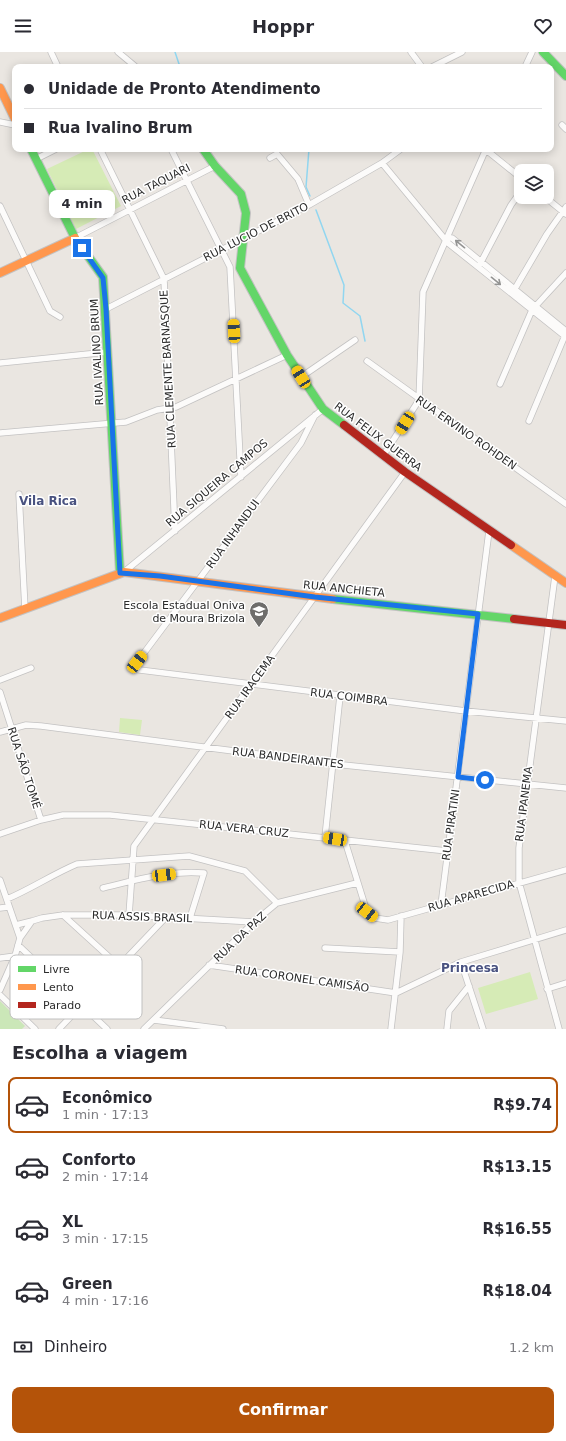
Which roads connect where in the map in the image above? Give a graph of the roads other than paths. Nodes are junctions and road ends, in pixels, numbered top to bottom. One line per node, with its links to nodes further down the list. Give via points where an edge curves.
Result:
1 (51, 52): 8 (street)
2 (118, 52): 7 (street)
3 (410, 52): 11 (street)
4 (462, 52): 12 (street)
5 (532, 52): 13 (street)
6 (543, 52): 14 (street)
7 (127, 61): 9 (street); 10 (street)
8 (57, 64)
9 (128, 64)
10 (132, 64)
11 (420, 64)
12 (438, 64)
13 (526, 64)
14 (566, 76)
15 (0, 88): 16 (street)
16 (12, 113)
17 (0, 122): 18 (street)
18 (12, 124)
19 (32, 152): 28 (street, RUA IVALINO BRUM)
20 (50, 152): 28 (street)
21 (102, 152): 37 (street, RUA CLEMENTE BARNASQUE)
22 (172, 152): 32 (street)
23 (205, 152): 30 (street, RUA FELIX GUERRA)
24 (397, 152): 29 (street, RUA LUCIO DE BRITO)
25 (485, 152): 41 (street)
26 (490, 152): 31 (street)
27 (270, 158): 35 (street, via 277,154 298,179)
28 (36, 159): 40 (street, RUA IVALINO BRUM)
29 (382, 163): 35 (street, RUA LUCIO DE BRITO); 41 (street)
30 (215, 166): 32 (street, RUA TAQUARI); 39 (street, RUA FELIX GUERRA, via 241,194 246,213)
31 (514, 172)
32 (186, 181): 37 (street, RUA TAQUARI); 42 (street)
33 (514, 201): 44 (street)
34 (554, 202): 38 (street)
35 (309, 205): 39 (street, RUA LUCIO DE BRITO)
36 (0, 206): 43 (street)
37 (130, 209): 40 (street, RUA TAQUARI); 47 (street, RUA CLEMENTE BARNASQUE)
38 (565, 210): 48 (street)
39 (245, 237): 42 (street, RUA LUCIO DE BRITO); 55 (street, RUA FELIX GUERRA, via 240,268)
40 (75, 238): 43 (street, RUA TAQUARI); 50 (street, RUA IVALINO BRUM, via 103,278)
41 (445, 238): 44 (street, via 448,243); 61 (street, via 423,292)
42 (222, 250): 47 (street, RUA LUCIO DE BRITO); 59 (street, via 230,267)
43 (27, 261): 45 (street, RUA TAQUARI); 51 (street, via 50,311)
44 (480, 264): 48 (street)
45 (0, 273)
46 (566, 273): 49 (street)
47 (164, 279): 50 (street, RUA LUCIO DE BRITO); 62 (street, RUA CLEMENTE BARNASQUE)
48 (514, 292): 49 (street)
49 (533, 307): 52 (street); 60 (street)
50 (106, 309): 54 (street, RUA IVALINO BRUM)
51 (60, 317)
52 (566, 334): 65 (street)
53 (355, 340): 58 (street)
54 (108, 352): 57 (street); 66 (street, RUA IVALINO BRUM)
55 (287, 355): 58 (street, RUA FELIX GUERRA); 59 (street)
56 (367, 361): 61 (street, RUA ERVINO ROHDEN)
57 (0, 363)
58 (301, 377): 63 (street, RUA FELIX GUERRA)
59 (237, 378): 62 (street); 70 (street)
60 (500, 384)
61 (419, 400): 68 (street); 72 (street, RUA ERVINO ROHDEN)
62 (169, 408): 66 (street, via 126,422); 73 (street, RUA CLEMENTE BARNASQUE)
63 (323, 409): 64 (street, RUA SIQUEIRA CAMPOS); 68 (street, RUA FELIX GUERRA)
64 (315, 415): 70 (street, RUA SIQUEIRA CAMPOS); 77 (street, RUA INHANDUI, via 301,443)
65 (529, 422)
66 (111, 423): 67 (street); 75 (street, RUA IVALINO BRUM)
67 (0, 433)
68 (383, 456): 69 (street, RUA FELIX GUERRA)
69 (405, 472): 74 (street, RUA FELIX GUERRA); 79 (street, RUA IRACEMA)
70 (241, 477): 73 (street, RUA SIQUEIRA CAMPOS)
71 (19, 494): 80 (street)
72 (566, 504)
73 (175, 531): 75 (street, RUA SIQUEIRA CAMPOS)
74 (489, 531): 76 (street, RUA FELIX GUERRA); 81 (street, RUA PIRATINI)
75 (122, 572): 77 (street, RUA ANCHIETA); 80 (street, RUA SIQUEIRA CAMPOS)
76 (555, 576): 78 (street, RUA FELIX GUERRA); 83 (street, RUA IPANEMA)
77 (199, 581): 79 (street, RUA ANCHIETA); 86 (street, RUA INHANDUI)
78 (566, 584)
79 (315, 597): 81 (street, RUA ANCHIETA); 88 (street, RUA IRACEMA)
80 (25, 609): 82 (street, RUA SIQUEIRA CAMPOS)
81 (478, 614): 83 (street, RUA ANCHIETA); 91 (street, RUA PIRATINI)
82 (0, 618)
83 (548, 623): 84 (street, RUA ANCHIETA); 92 (street, RUA IPANEMA)
84 (566, 625)
85 (31, 668): 87 (street)
86 (132, 669): 88 (street, RUA COIMBRA)
87 (0, 680)
88 (251, 685): 90 (street, RUA COIMBRA); 96 (street, RUA IRACEMA)
89 (0, 692): 94 (street, RUA SÃO TOMÉ)
90 (340, 696): 91 (street, RUA COIMBRA); 97 (street)
91 (466, 711): 92 (street, RUA COIMBRA); 98 (street, RUA PIRATINI)
92 (535, 718): 93 (street, RUA COIMBRA); 99 (street, RUA IPANEMA)
93 (566, 721)
94 (12, 728): 95 (street, RUA BANDEIRANTES); 96 (street, RUA BANDEIRANTES, via 40,726); 102 (street, RUA SÃO TOMÉ)
95 (0, 732)
96 (205, 748): 97 (street, RUA BANDEIRANTES); 101 (street, RUA IRACEMA)
97 (334, 764): 98 (street, RUA BANDEIRANTES); 104 (street)
98 (458, 777): 99 (street, RUA BANDEIRANTES); 106 (street, RUA PIRATINI)
99 (527, 784): 100 (street, RUA BANDEIRANTES); 111 (street, RUA IPANEMA, via 519,848)
100 (566, 788)
101 (154, 819): 102 (street, RUA VERA CRUZ, via 110,815 63,815); 104 (street, RUA VERA CRUZ); 107 (street, RUA IRACEMA, via 134,846)
102 (41, 820): 103 (street, RUA VERA CRUZ)
103 (0, 834)
104 (325, 837): 105 (street, RUA VERA CRUZ)
105 (345, 841): 106 (street, RUA VERA CRUZ); 112 (street)
106 (447, 851): 116 (street, RUA PIRATINI)
107 (133, 859): 110 (street, RUA IRACEMA); 114 (street, via 77,864); 115 (street, via 189,856 224,864 245,871)
108 (566, 870): 111 (street, RUA APARECIDA)
109 (0, 880): 114 (street)
110 (130, 880): 113 (street); 120 (street, RUA IRACEMA); 123 (street, via 177,873 204,873)
111 (519, 882): 116 (street, RUA APARECIDA); 128 (street, RUA IPANEMA)
112 (357, 883): 115 (street, RUA DA PAZ); 121 (street, RUA APARECIDA, via 367,912 375,918 388,920)
113 (103, 888)
114 (7, 899): 117 (street)
115 (277, 903): 125 (street, RUA DA PAZ)
116 (441, 905): 121 (street, RUA APARECIDA)
117 (9, 907): 118 (street); 126 (street)
118 (0, 908)
119 (63, 915): 120 (street, RUA ASSIS BRASIL); 124 (street, RUA ASSIS BRASIL); 134 (street)
120 (129, 915): 122 (street, RUA ASSIS BRASIL)
121 (401, 916): 131 (street)
122 (166, 917): 123 (street, RUA ASSIS BRASIL); 135 (street)
123 (190, 918): 125 (street, RUA ASSIS BRASIL)
124 (32, 921): 126 (street, RUA ASSIS BRASIL); 129 (street)
125 (254, 922): 139 (street, RUA DA PAZ)
126 (16, 925): 129 (street)
127 (566, 930): 128 (street)
128 (534, 940): 138 (street); 143 (street, RUA IPANEMA)
129 (19, 942): 132 (street); 133 (street)
130 (325, 948): 131 (street)
131 (400, 952): 145 (street)
132 (15, 955)
133 (32, 955)
134 (107, 955)
135 (130, 955)
136 (10, 957): 137 (street)
137 (0, 958)
138 (461, 962): 142 (street); 145 (street)
139 (209, 965): 145 (street, RUA CORONEL CAMISÃO); 151 (street, RUA DA PAZ)
140 (10, 967): 144 (street)
141 (566, 983): 143 (street)
142 (469, 986): 158 (street, via 449,1011); 159 (street)
143 (547, 989): 160 (street, RUA IPANEMA)
144 (0, 990)
145 (396, 992): 157 (street)
146 (0, 995): 147 (street)
147 (10, 1005)
148 (25, 1019): 152 (street)
149 (69, 1019): 153 (street)
150 (97, 1019): 154 (street)
151 (154, 1020): 155 (street, RUA DA PAZ); 156 (street)
152 (35, 1029)
153 (59, 1029)
154 (107, 1029)
155 (144, 1029)
156 (223, 1029)
157 (391, 1029)
158 (447, 1029)
159 (483, 1029)
160 (559, 1029)

